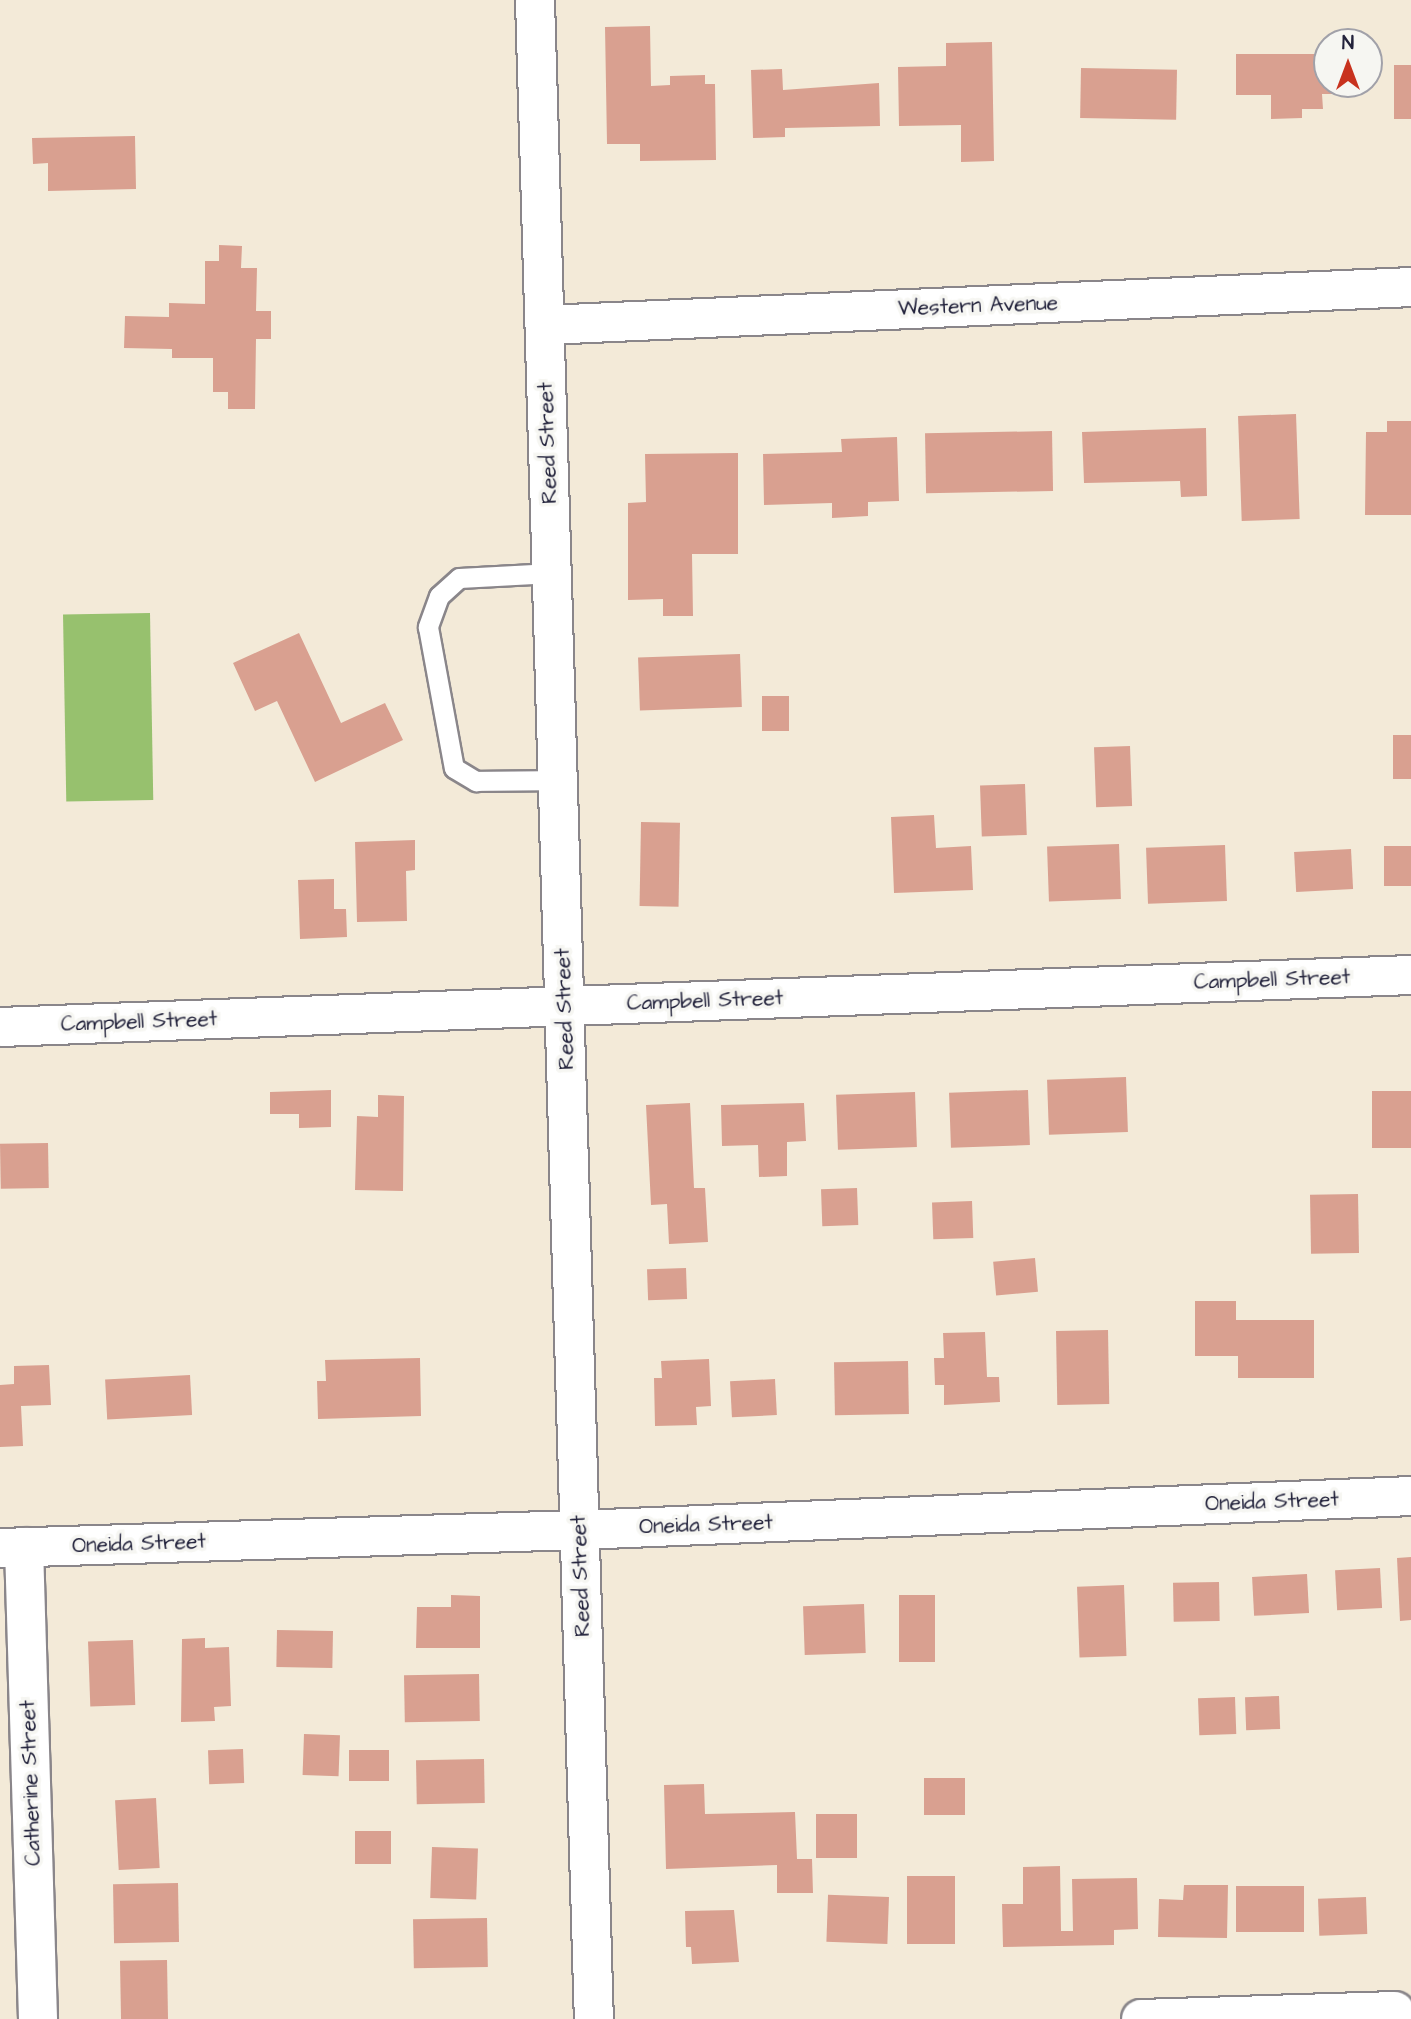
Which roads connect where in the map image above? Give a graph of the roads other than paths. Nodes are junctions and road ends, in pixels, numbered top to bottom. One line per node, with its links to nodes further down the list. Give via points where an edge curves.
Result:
1 (536, 0): 3 (street, Reed Street)
2 (1411, 288): 3 (street, Western Avenue)
3 (545, 325): 4 (street, Reed Street)
4 (552, 573): 5 (street, Reed Street); 5 (lane, via 458,578 439,596 428,627 454,768 476,781)
5 (558, 780): 7 (street, Reed Street)
6 (1411, 975): 7 (street, Campbell Street)
7 (565, 1006): 8 (street, Campbell Street); 10 (street, Reed Street)
8 (0, 1027)
9 (1411, 1496): 10 (street, Oneida Street)
10 (580, 1530): 11 (street, Oneida Street); 14 (street, Reed Street)
11 (12, 1547): 13 (street, Catherine Street)
12 (1395, 2011): 15 (street)
13 (38, 2019)
14 (594, 2019)
15 (1141, 2019)

